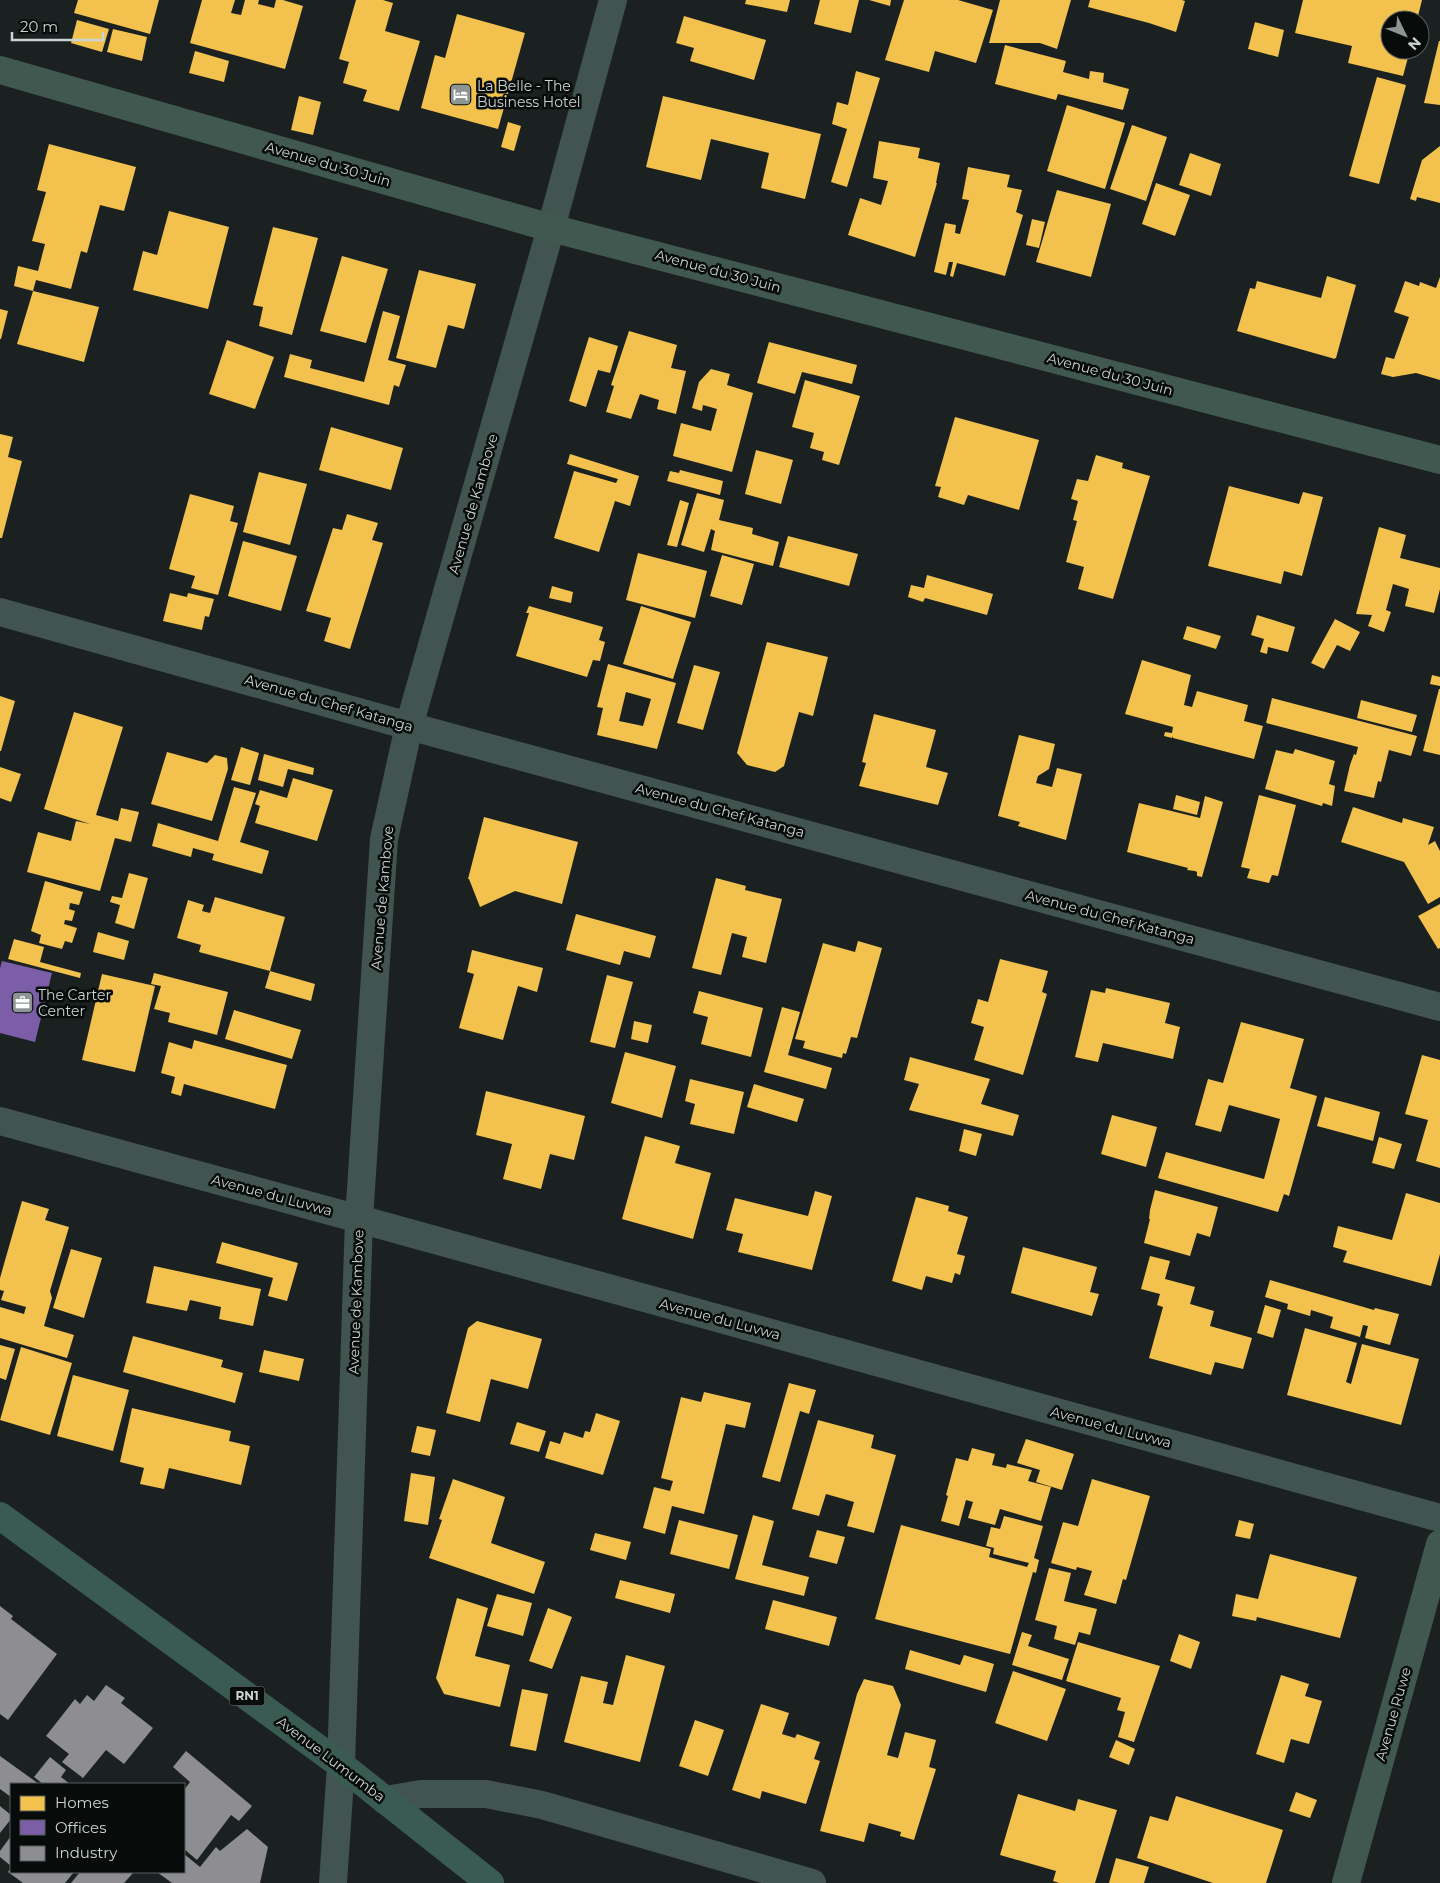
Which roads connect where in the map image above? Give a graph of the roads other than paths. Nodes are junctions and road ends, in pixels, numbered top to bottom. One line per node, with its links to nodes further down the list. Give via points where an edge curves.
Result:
1 (613, 0): 3 (street, Avenue de Kambove)
2 (0, 70): 3 (street, Avenue du 30 Juin)
3 (551, 228): 4 (street, Avenue du 30 Juin); 6 (street, Avenue de Kambove)
4 (1440, 460)
5 (0, 612): 6 (street, Avenue du Chef Katanga)
6 (410, 726): 7 (street, Avenue du Chef Katanga); 9 (street, Avenue de Kambove, via 384,839)
7 (1440, 1007)
8 (0, 1121): 9 (street, Avenue du Luvwa)
9 (359, 1218): 11 (street, Avenue du Luvwa); 13 (street, Avenue de Kambove)
10 (0, 1516): 13 (highway, Avenue Lumumba / RN1)
11 (1440, 1518)
12 (1440, 1544): 18 (street, Avenue Ruwe)
13 (341, 1765): 14 (highway, Avenue Lumumba / RN1); 15 (street, Avenue de Kambove)
14 (385, 1800): 16 (highway, Avenue Lumumba / RN1); 17 (street, via 421,1794 486,1794 542,1805)
15 (333, 1883)
16 (490, 1883)
17 (812, 1883)
18 (1346, 1883)

